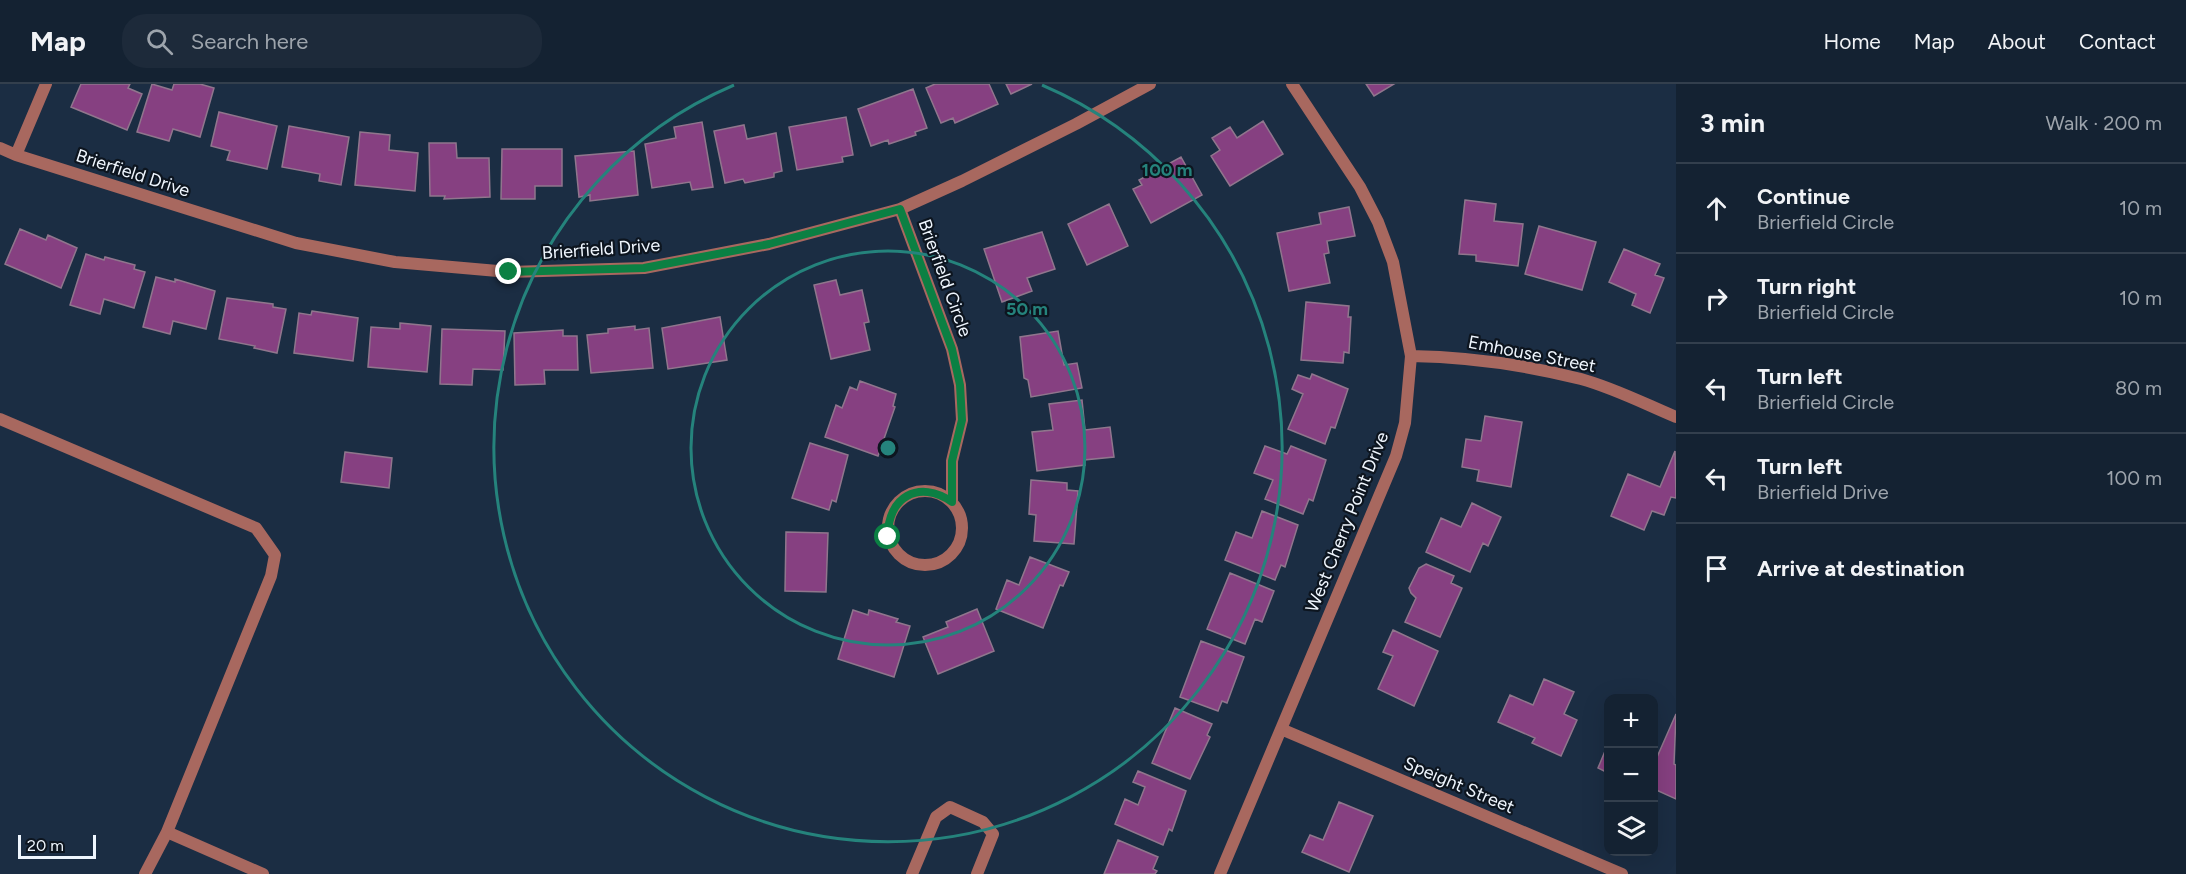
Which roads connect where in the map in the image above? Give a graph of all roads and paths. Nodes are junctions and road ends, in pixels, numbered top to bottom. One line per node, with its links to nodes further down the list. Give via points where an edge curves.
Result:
1 (46, 84): 5 (street)
2 (1150, 84): 6 (street, Brierfield Drive)
3 (1292, 84): 7 (street, West Cherry Point Drive, via 1360,187 1378,222 1393,262)
4 (0, 148): 5 (street, Brierfield Drive)
5 (16, 155): 6 (street, Brierfield Drive, via 296,243 395,262 509,272 644,268 769,244)
6 (900, 209): 10 (street, Brierfield Circle, via 952,349 960,385 962,420 952,461)
7 (1411, 357): 8 (street, Emhouse Street, via 1450,357 1511,365 1582,380); 11 (street, West Cherry Point Drive, via 1405,423 1396,456)
8 (1676, 417)
9 (0, 419): 12 (street, via 256,528 275,555 271,576)
10 (952, 502): 10 (street, Brierfield Circle, via 927,491 901,499 892,510 888,537 903,559 930,566 954,553 962,527)
11 (1281, 729): 17 (street, West Cherry Point Drive); 18 (street, Speight Street)
12 (167, 832): 13 (street); 14 (street)
13 (145, 874)
14 (263, 874)
15 (912, 874): 16 (street, via 936,817 950,807 983,822 993,834)
16 (977, 874)
17 (1221, 874)
18 (1623, 874)

